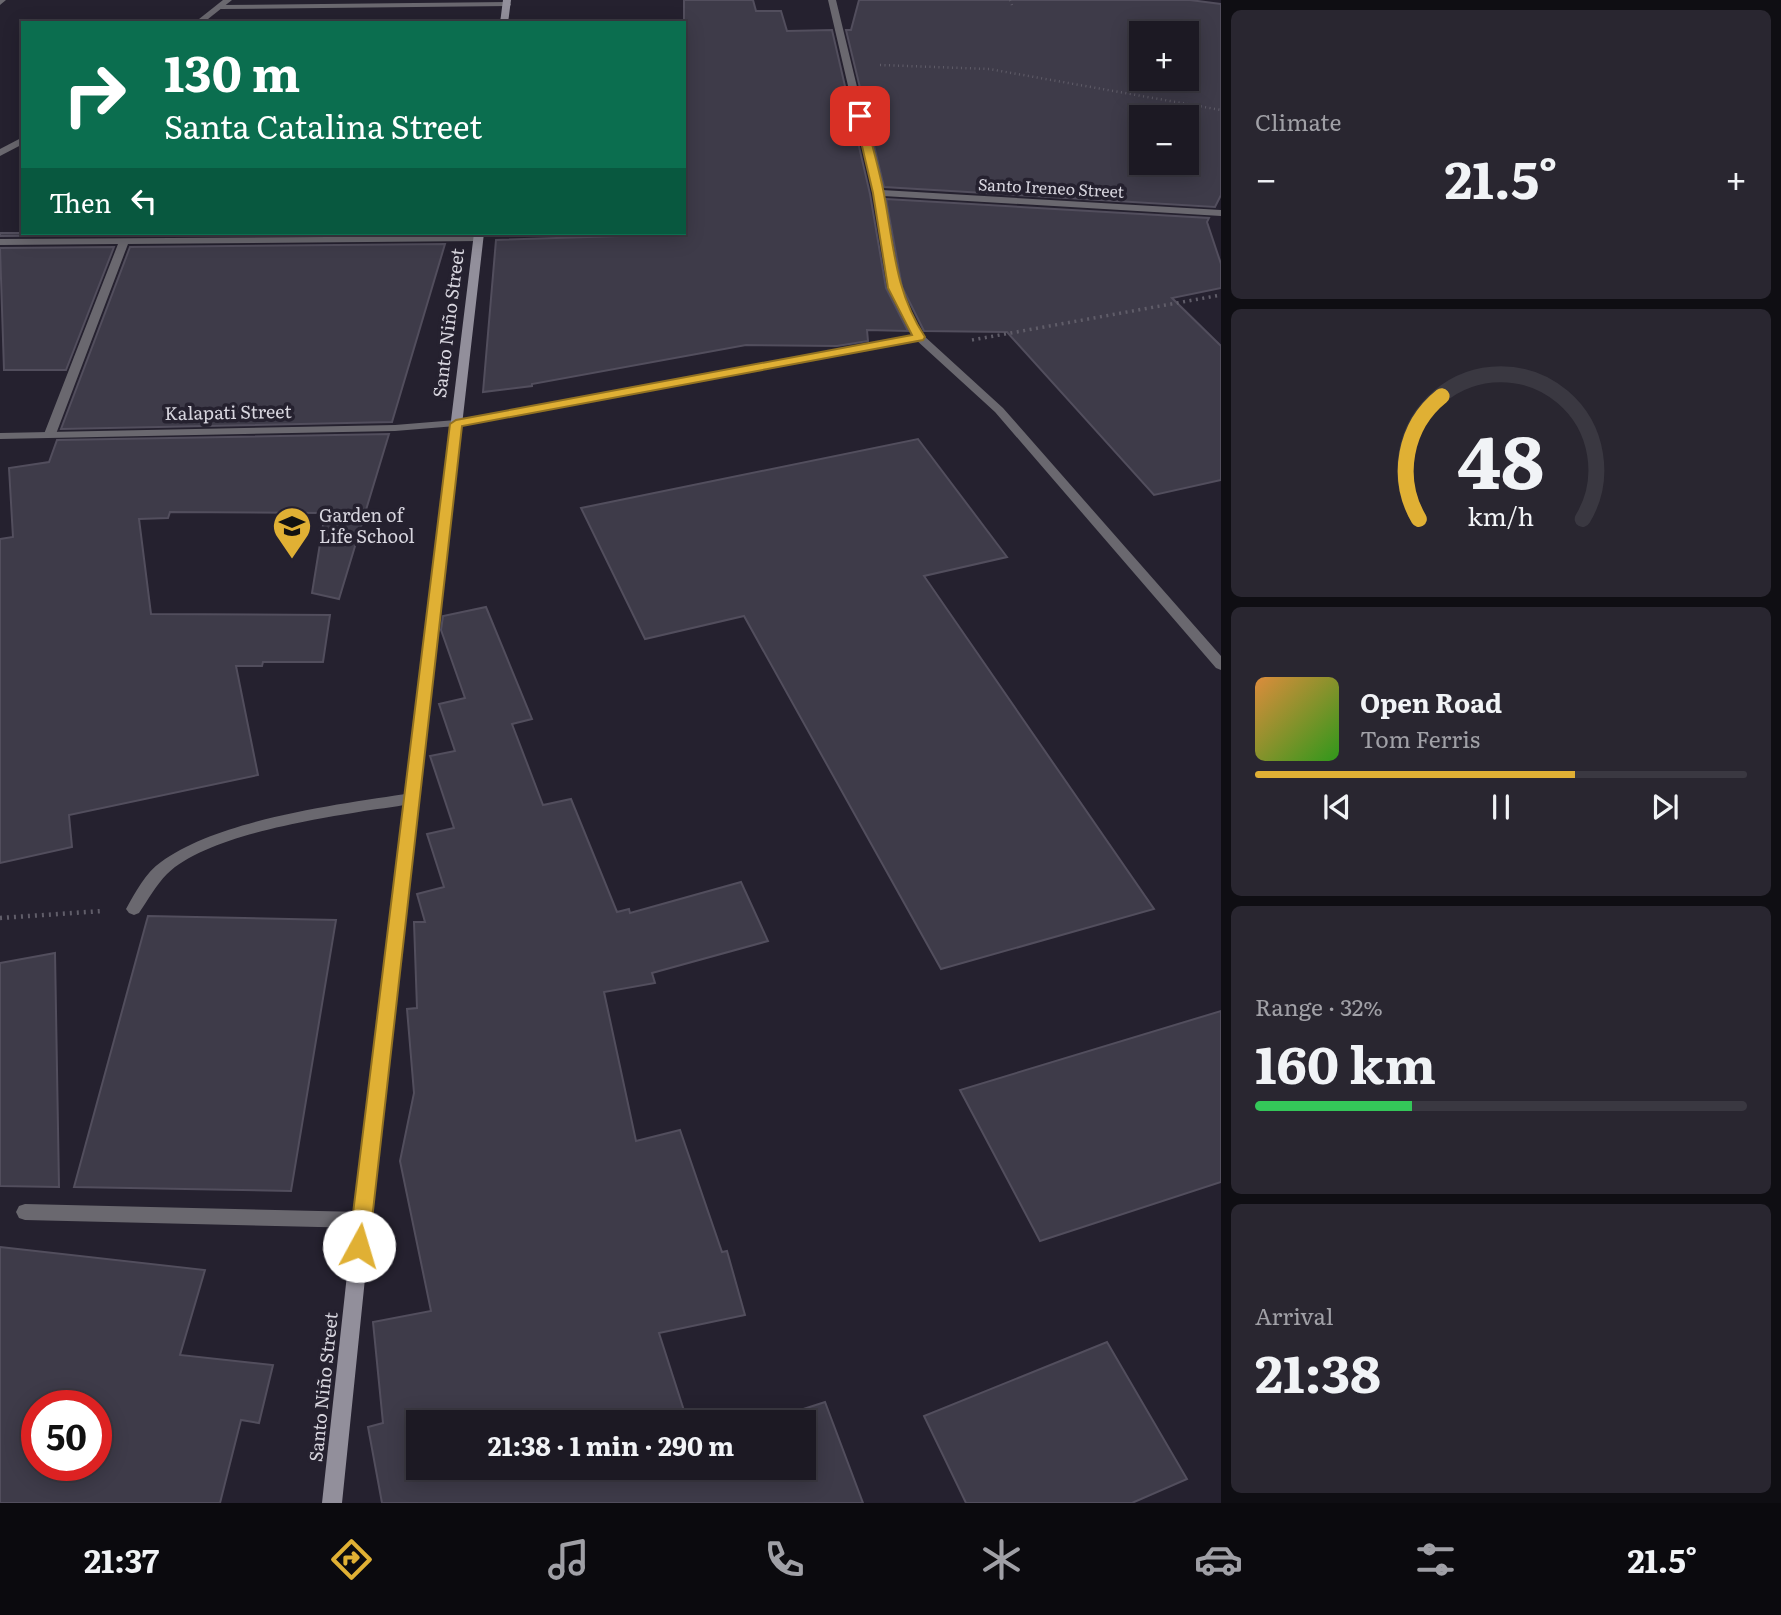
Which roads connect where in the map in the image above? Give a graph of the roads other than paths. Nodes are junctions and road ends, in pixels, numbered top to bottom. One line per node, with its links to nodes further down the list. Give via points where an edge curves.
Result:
1 (832, 0): 8 (street)
2 (507, 2): 3 (street); 5 (main road)
3 (225, 3): 4 (street)
4 (201, 21)
5 (504, 21)
6 (21, 140): 7 (street)
7 (0, 153)
8 (878, 193): 9 (street, Santo Ireneo Street); 13 (street, via 894,288)
9 (1221, 214)
10 (479, 236): 11 (street); 14 (main road, Santo Niño Street)
11 (124, 241): 12 (street); 15 (street)
12 (0, 242)
13 (919, 337): 14 (street, Kalapati Street); 17 (street, via 1006,417)
14 (456, 424): 15 (street, Kalapati Street); 18 (main road, Santo Niño Street)
15 (50, 434): 16 (street, Kalapati Street)
16 (0, 436)
17 (1221, 665)
18 (412, 797): 19 (street, via 208,842 164,867); 21 (main road, Santo Niño Street)
19 (134, 909)
20 (25, 1212): 21 (street)
21 (362, 1220): 22 (main road, Santo Niño Street)
22 (331, 1503)

